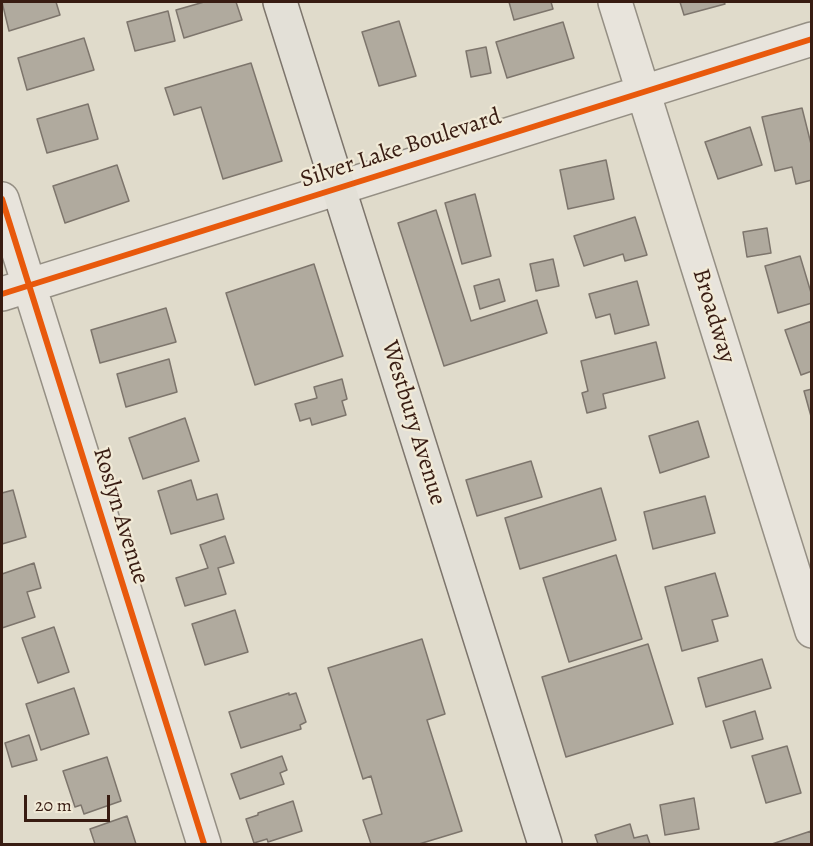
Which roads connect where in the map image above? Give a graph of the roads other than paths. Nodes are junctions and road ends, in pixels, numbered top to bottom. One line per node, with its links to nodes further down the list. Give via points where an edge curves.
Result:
1 (280, 2): 5 (main road, Westbury Avenue)
2 (615, 2): 4 (street, Broadway)
3 (812, 39): 4 (street, Silver Lake Boulevard)
4 (643, 91): 5 (street, Silver Lake Boulevard); 8 (street, Broadway)
5 (339, 188): 7 (street, Silver Lake Boulevard); 10 (main road, Westbury Avenue)
6 (2, 199): 7 (street, Roslyn Avenue)
7 (15, 290): 9 (street, Roslyn Avenue)
8 (812, 631)
9 (204, 844)
10 (545, 844)

